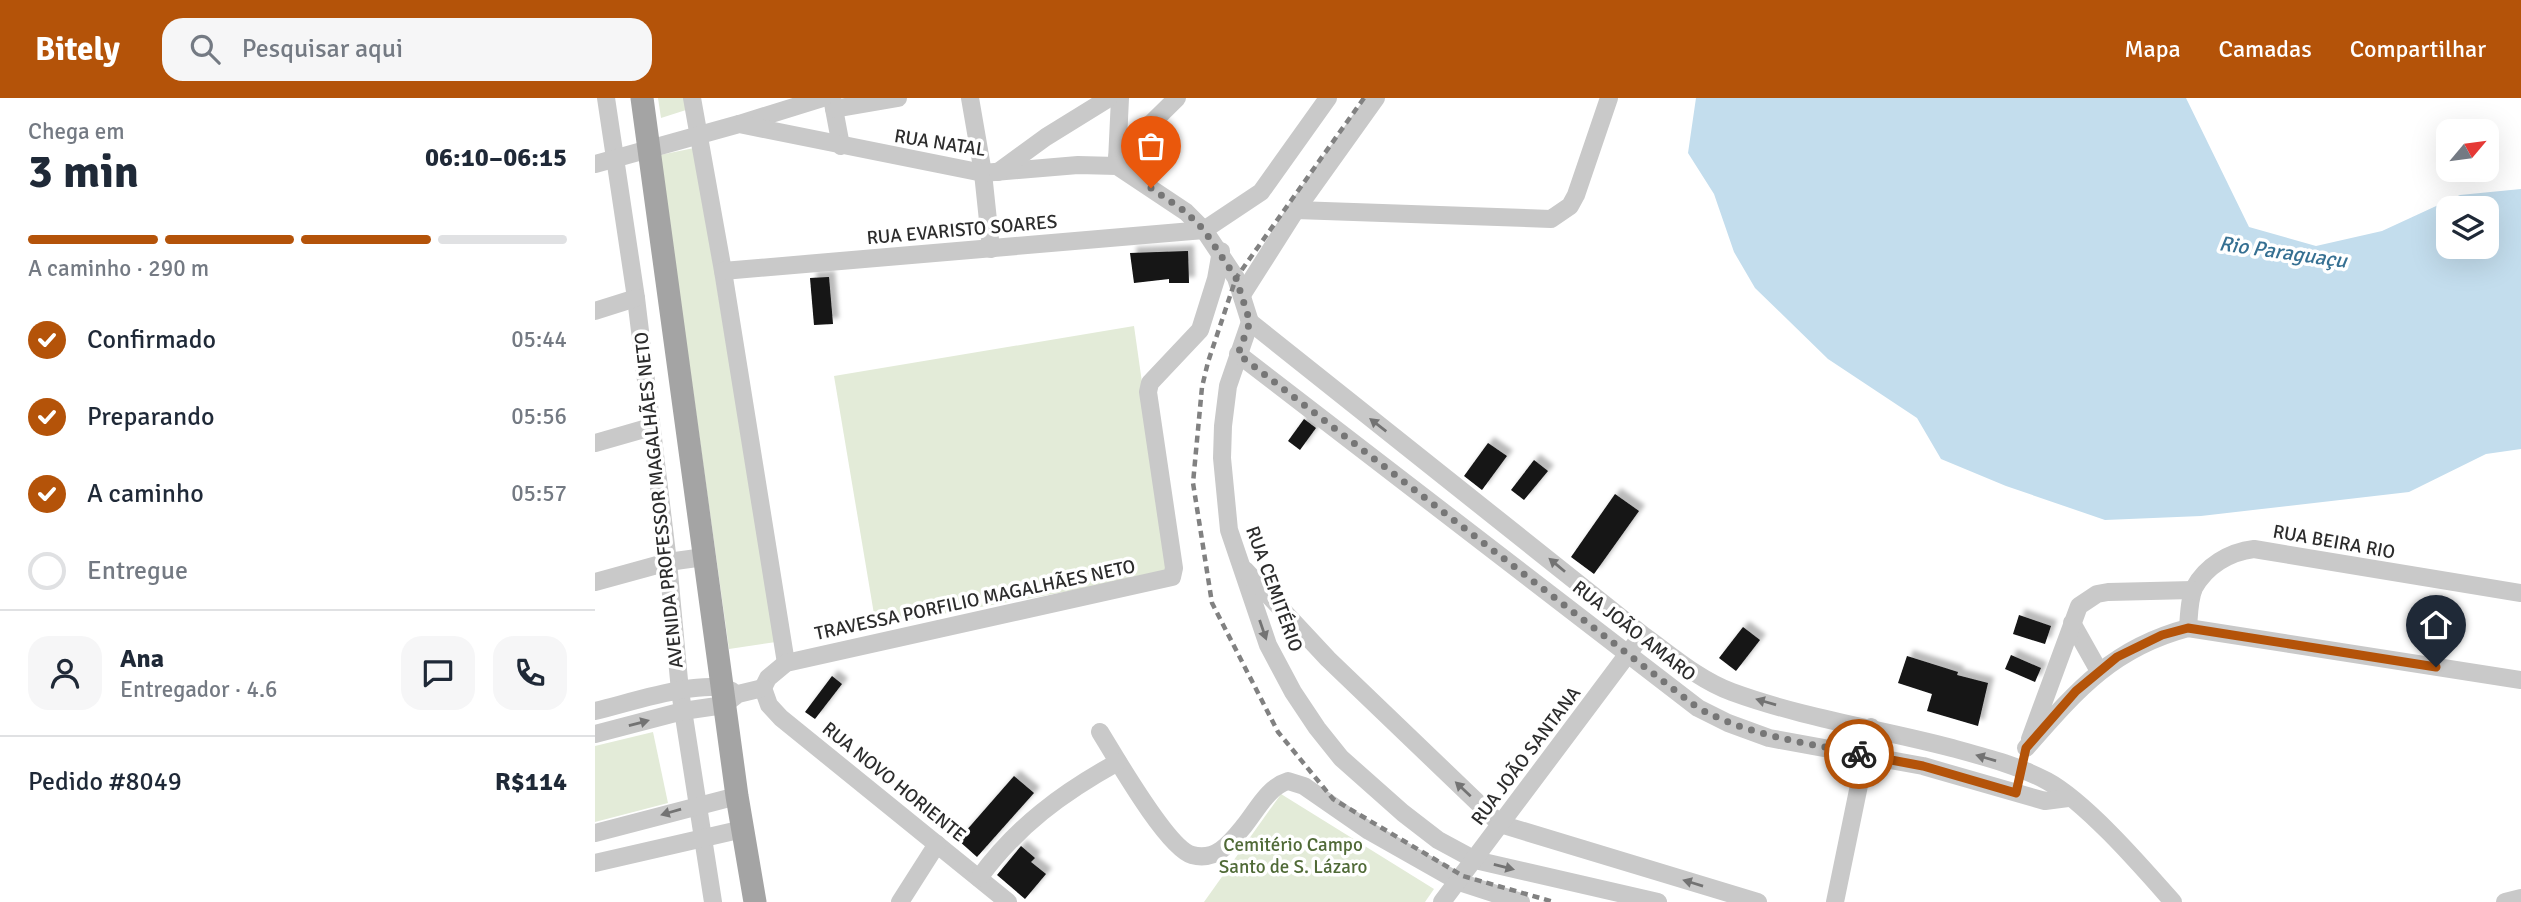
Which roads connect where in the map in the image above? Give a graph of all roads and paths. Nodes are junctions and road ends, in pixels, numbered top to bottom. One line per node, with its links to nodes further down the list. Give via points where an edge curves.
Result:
1 (606, 98): 17 (street, AVENIDA PROFESSOR MAGALHÃES NETO)
2 (642, 98): 16 (main road, AVENIDA PROFESSOR MAGALHÃES NETO)
3 (692, 98): 14 (street)
4 (898, 98): 11 (street)
5 (970, 98): 20 (street)
6 (1110, 98): 12 (street); 20 (street)
7 (1177, 98): 18 (street)
8 (1328, 98): 22 (street, via 1261,192)
9 (1376, 98): 21 (street)
10 (1609, 98): 21 (street, via 1576,195 1570,206 1551,219)
11 (830, 102): 13 (street); 15 (street)
12 (1119, 107): 18 (street)
13 (739, 124): 14 (street, RUA NATAL); 15 (street, RUA NATAL)
14 (698, 134): 16 (street, RUA NATAL); 25 (street)
15 (841, 146): 20 (street, RUA NATAL)
16 (648, 149): 17 (street, RUA NATAL); 33 (main road, AVENIDA PROFESSOR MAGALHÃES NETO)
17 (615, 158): 19 (street, RUA NATAL); 27 (street, AVENIDA PROFESSOR MAGALHÃES NETO)
18 (1117, 162): 20 (street, RUA NATAL); 22 (street)
19 (595, 164)
20 (990, 173): 23 (street)
21 (1296, 210): 26 (street)
22 (1204, 230): 23 (street, RUA EVARISTO SOARES); 24 (street)
23 (991, 249): 25 (street, RUA EVARISTO SOARES)
24 (1221, 251): 26 (street); 43 (street, TRAVESSA PORFILIO MAGALHÃES NETO, via 1200,330 1150,383 1148,392 1172,577)
25 (723, 271): 43 (street)
26 (1242, 295): 29 (street)
27 (636, 298): 28 (street); 31 (street, AVENIDA PROFESSOR MAGALHÃES NETO)
28 (595, 311)
29 (1250, 322): 30 (street, RUA CEMITÉRIO); 41 (street, RUA JOÃO AMARO, one-way to 29)
30 (1238, 354): 35 (street, RUA CEMITÉRIO, via 1228,386 1222,458 1229,530); 42 (street, RUA JOÃO AMARO)
31 (651, 427): 32 (street); 34 (street, AVENIDA PROFESSOR MAGALHÃES NETO)
32 (595, 443)
33 (704, 557): 34 (street); 48 (main road, AVENIDA PROFESSOR MAGALHÃES NETO)
34 (668, 562): 36 (street); 47 (street, AVENIDA PROFESSOR MAGALHÃES NETO)
35 (1241, 565): 62 (street, one-way to 35, via 1328,659); 68 (street, RUA CEMITÉRIO, one-way to 68, via 1268,645 1317,728 1341,758 1403,813)
36 (595, 582)
37 (2193, 590): 38 (street, RUA BEIRA RIO, via 2225,557 2254,549); 39 (street, via 2097,594 2079,606); 40 (street)
38 (2521, 593)
39 (2072, 623): 44 (street); 54 (street)
40 (2188, 628): 44 (street, via 2143,643); 45 (street)
41 (1643, 635): 42 (street, RUA JOÃO SANTANA); 51 (street, RUA JOÃO AMARO, one-way to 41, via 1729,691)
42 (1630, 652): 55 (street, RUA JOÃO AMARO, via 1698,708 1727,723 1769,738); 62 (street, RUA JOÃO SANTANA)
43 (786, 663): 46 (street)
44 (2099, 671): 54 (street)
45 (2521, 680)
46 (763, 688): 48 (street); 66 (street, RUA NOVO HORIENTE, via 769,705 781,718)
47 (680, 691): 48 (street); 49 (street, AVENIDA PROFESSOR MAGALHÃES NETO); 50 (street)
48 (728, 695): 49 (street); 59 (main road, AVENIDA PROFESSOR MAGALHÃES NETO)
49 (683, 711): 53 (street, one-way to 49); 61 (street, AVENIDA PROFESSOR MAGALHÃES NETO)
50 (595, 712)
51 (1871, 727): 55 (street); 57 (street, RUA JOÃO AMARO, one-way to 51)
52 (1100, 732): 56 (street)
53 (595, 734)
54 (2026, 748): 57 (street)
55 (1864, 755): 58 (street, RUA JOÃO AMARO, via 1923,766); 80 (street)
56 (1118, 762): 69 (street, via 1028,821); 70 (street, via 1165,832 1192,855 1210,855 1227,847 1273,789 1288,781 1304,786 1369,831)
57 (2020, 768): 58 (street); 60 (street, RUA JOÃO AMARO, via 2059,788)
58 (2016, 793): 60 (street, RUA JOÃO AMARO, via 2045,801)
59 (737, 796): 61 (street); 63 (main road, AVENIDA PROFESSOR MAGALHÃES NETO)
60 (2068, 798): 81 (street, RUA JOÃO AMARO)
61 (697, 804): 64 (street, one-way to 64); 65 (street, AVENIDA PROFESSOR MAGALHÃES NETO)
62 (1500, 824): 68 (street, RUA JOÃO SANTANA); 79 (street, one-way to 62)
63 (743, 829): 65 (street); 73 (main road, AVENIDA PROFESSOR MAGALHÃES NETO)
64 (595, 833)
65 (703, 837): 67 (street); 72 (street, AVENIDA PROFESSOR MAGALHÃES NETO)
66 (937, 844): 69 (street, RUA NOVO HORIENTE); 74 (street)
67 (596, 859)
68 (1475, 860): 70 (street, RUA JOÃO SANTANA); 78 (street, RUA CEMITÉRIO, one-way to 78)
69 (979, 878): 75 (street, RUA NOVO HORIENTE)
70 (1459, 882): 76 (street, RUA JOÃO SANTANA); 77 (street)
71 (2521, 898): 82 (street)
72 (713, 902)
73 (756, 902)
74 (900, 902)
75 (1008, 902)
76 (1442, 902)
77 (1521, 902)
78 (1658, 902)
79 (1758, 902)
80 (1835, 902)
81 (2173, 902)
82 (2505, 902)

